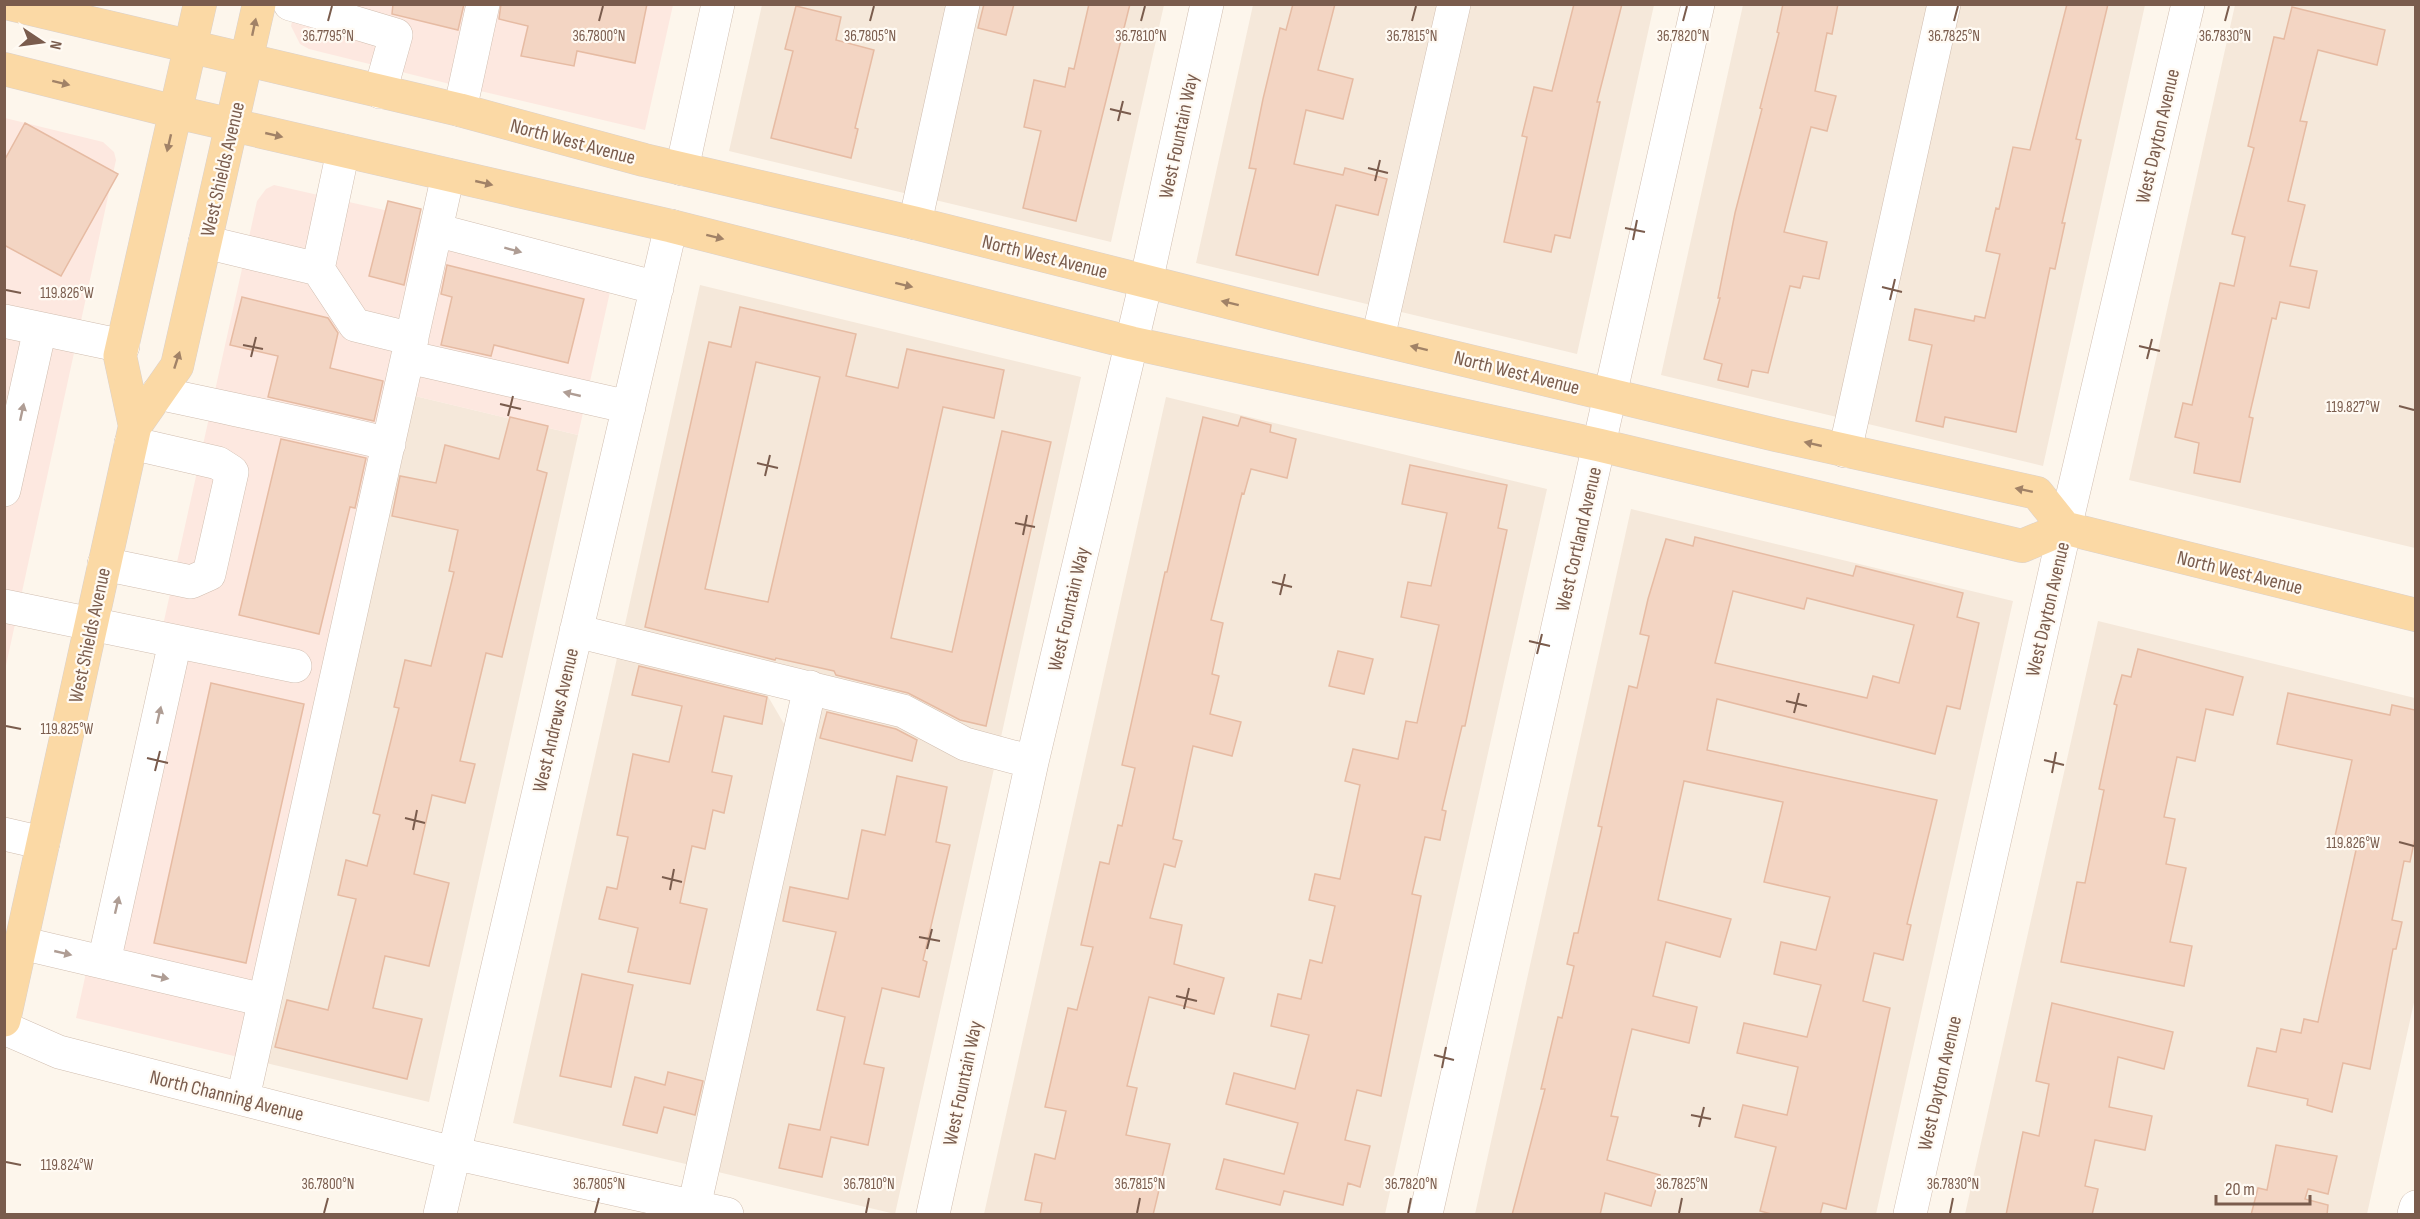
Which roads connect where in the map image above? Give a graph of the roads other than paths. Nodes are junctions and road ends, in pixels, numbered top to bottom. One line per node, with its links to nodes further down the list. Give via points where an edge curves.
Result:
1 (10, 4): 14 (main road, North West Avenue)
2 (200, 4): 14 (main road, West Shields Avenue)
3 (259, 4): 15 (main road, West Shields Avenue, one-way to 3)
4 (290, 4): 13 (street)
5 (483, 4): 18 (street)
6 (718, 4): 22 (street)
7 (963, 4): 24 (street)
8 (1208, 4): 29 (street, West Fountain Way)
9 (1454, 4): 33 (street)
10 (1698, 4): 38 (street, West Cortland Avenue)
11 (1944, 4): 43 (street)
12 (2188, 4): 45 (street, West Dayton Avenue)
13 (337, 11): 17 (street, via 396,35)
14 (191, 47): 15 (main road, North West Avenue); 19 (main road, West Shields Avenue)
15 (246, 62): 17 (main road, North West Avenue); 20 (main road, West Shields Avenue)
16 (4, 69): 19 (main road, one-way to 19)
17 (380, 92): 18 (main road, North West Avenue)
18 (459, 110): 22 (main road, North West Avenue)
19 (176, 112): 20 (main road); 35 (main road, West Shields Avenue, one-way to 35)
20 (232, 125): 21 (main road, one-way to 21); 27 (main road, West Shields Avenue)
21 (343, 150): 23 (main road); 28 (street)
22 (682, 169): 24 (main road, North West Avenue)
23 (448, 175): 25 (main road, one-way to 25); 26 (street)
24 (915, 223): 29 (main road, North West Avenue)
25 (671, 226): 30 (street, West Andrews Avenue); 34 (main road, one-way to 34)
26 (436, 230): 30 (street, one-way to 30); 36 (street)
27 (205, 242): 28 (street); 37 (main road, West Shields Avenue, one-way to 27, via 177,366)
28 (318, 269): 36 (street, via 355,325)
29 (1146, 282): 33 (main road, North West Avenue, one-way to 29); 34 (street, West Fountain Way)
30 (657, 288): 39 (street, West Andrews Avenue)
31 (4, 321): 32 (street)
32 (40, 329): 35 (street); 44 (street, one-way to 32)
33 (1378, 338): 38 (main road, North West Avenue, one-way to 33)
34 (1132, 343): 42 (main road); 54 (street, West Fountain Way)
35 (123, 346): 40 (main road, West Shields Avenue, via 120,356)
36 (410, 348): 39 (street, one-way to 36); 41 (street)
37 (158, 393): 40 (main road, West Shields Avenue); 41 (street, via 260,416 286,418)
38 (1610, 395): 42 (street, West Cortland Avenue); 43 (main road, North West Avenue, one-way to 38)
39 (629, 407): 50 (street, West Andrews Avenue)
40 (133, 435): 46 (main road, West Shields Avenue); 46 (street, via 218,462 232,472 209,574 191,582)
41 (388, 444): 59 (street)
42 (1599, 445): 45 (main road, via 2022,546); 69 (street, West Cortland Avenue)
43 (1845, 451): 45 (main road, North West Avenue, one-way to 43, via 2037,493)
44 (4, 490)
45 (2065, 528): 48 (main road, North West Avenue); 70 (street, West Dayton Avenue)
46 (104, 564): 49 (main road, West Shields Avenue)
47 (4, 606): 49 (street)
48 (2415, 615)
49 (91, 625): 51 (street); 56 (main road, West Shields Avenue)
50 (576, 631): 53 (street); 63 (street, West Andrews Avenue)
51 (175, 642): 52 (street); 58 (street, one-way to 51)
52 (295, 666)
53 (810, 687): 54 (street, via 903,711 964,744); 64 (street)
54 (1032, 762): 68 (street, West Fountain Way)
55 (4, 834): 56 (street)
56 (43, 843): 57 (main road, West Shields Avenue)
57 (21, 943): 58 (street, one-way to 58); 60 (main road, West Shields Avenue)
58 (104, 962): 59 (street, one-way to 59)
59 (264, 1000): 62 (street)
60 (4, 1020)
61 (4, 1028): 62 (street, North Channing Avenue, via 59,1052)
62 (243, 1098): 63 (street, North Channing Avenue)
63 (453, 1153): 64 (street, North Channing Avenue); 66 (street, West Andrews Avenue)
64 (694, 1207): 67 (street, North Channing Avenue)
65 (2415, 1208): 71 (street)
66 (440, 1215)
67 (727, 1215)
68 (933, 1215)
69 (1426, 1215)
70 (1910, 1215)
71 (2414, 1215)

